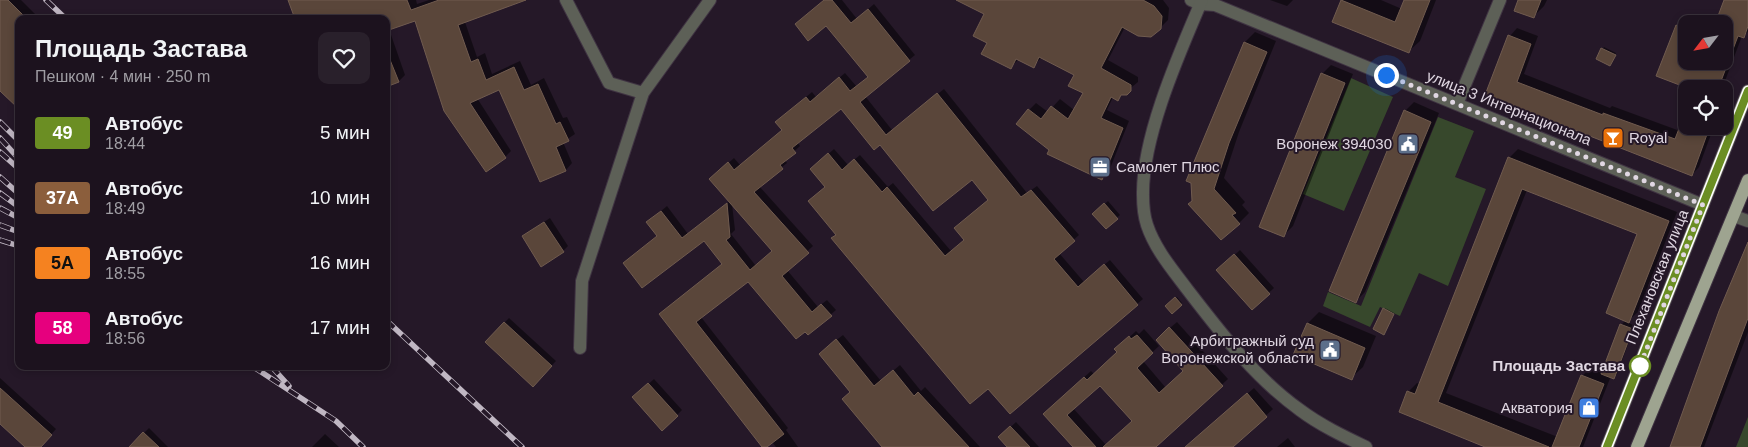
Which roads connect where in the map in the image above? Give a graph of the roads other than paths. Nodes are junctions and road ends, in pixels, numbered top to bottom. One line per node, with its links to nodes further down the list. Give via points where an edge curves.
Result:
1 (566, 0): 6 (street, via 609,83)
2 (710, 0): 6 (street)
3 (1500, 0): 7 (street)
4 (1198, 1): 7 (street, улица 3 Интернационала, via 1215,5); 13 (street, via 1147,157 1143,196 1146,224 1167,263 1222,336 1261,378 1314,420)
5 (1748, 91): 9 (main road, Плехановская улица)
6 (643, 93): 12 (street, via 582,281)
7 (1457, 104): 9 (street, улица 3 Интернационала)
8 (1748, 180): 10 (main road)
9 (1703, 205): 14 (main road, Плехановская улица)
10 (1734, 216): 11 (street); 15 (main road)
11 (1748, 221)
12 (580, 348)
13 (1366, 447)
14 (1607, 447)
15 (1637, 447)

